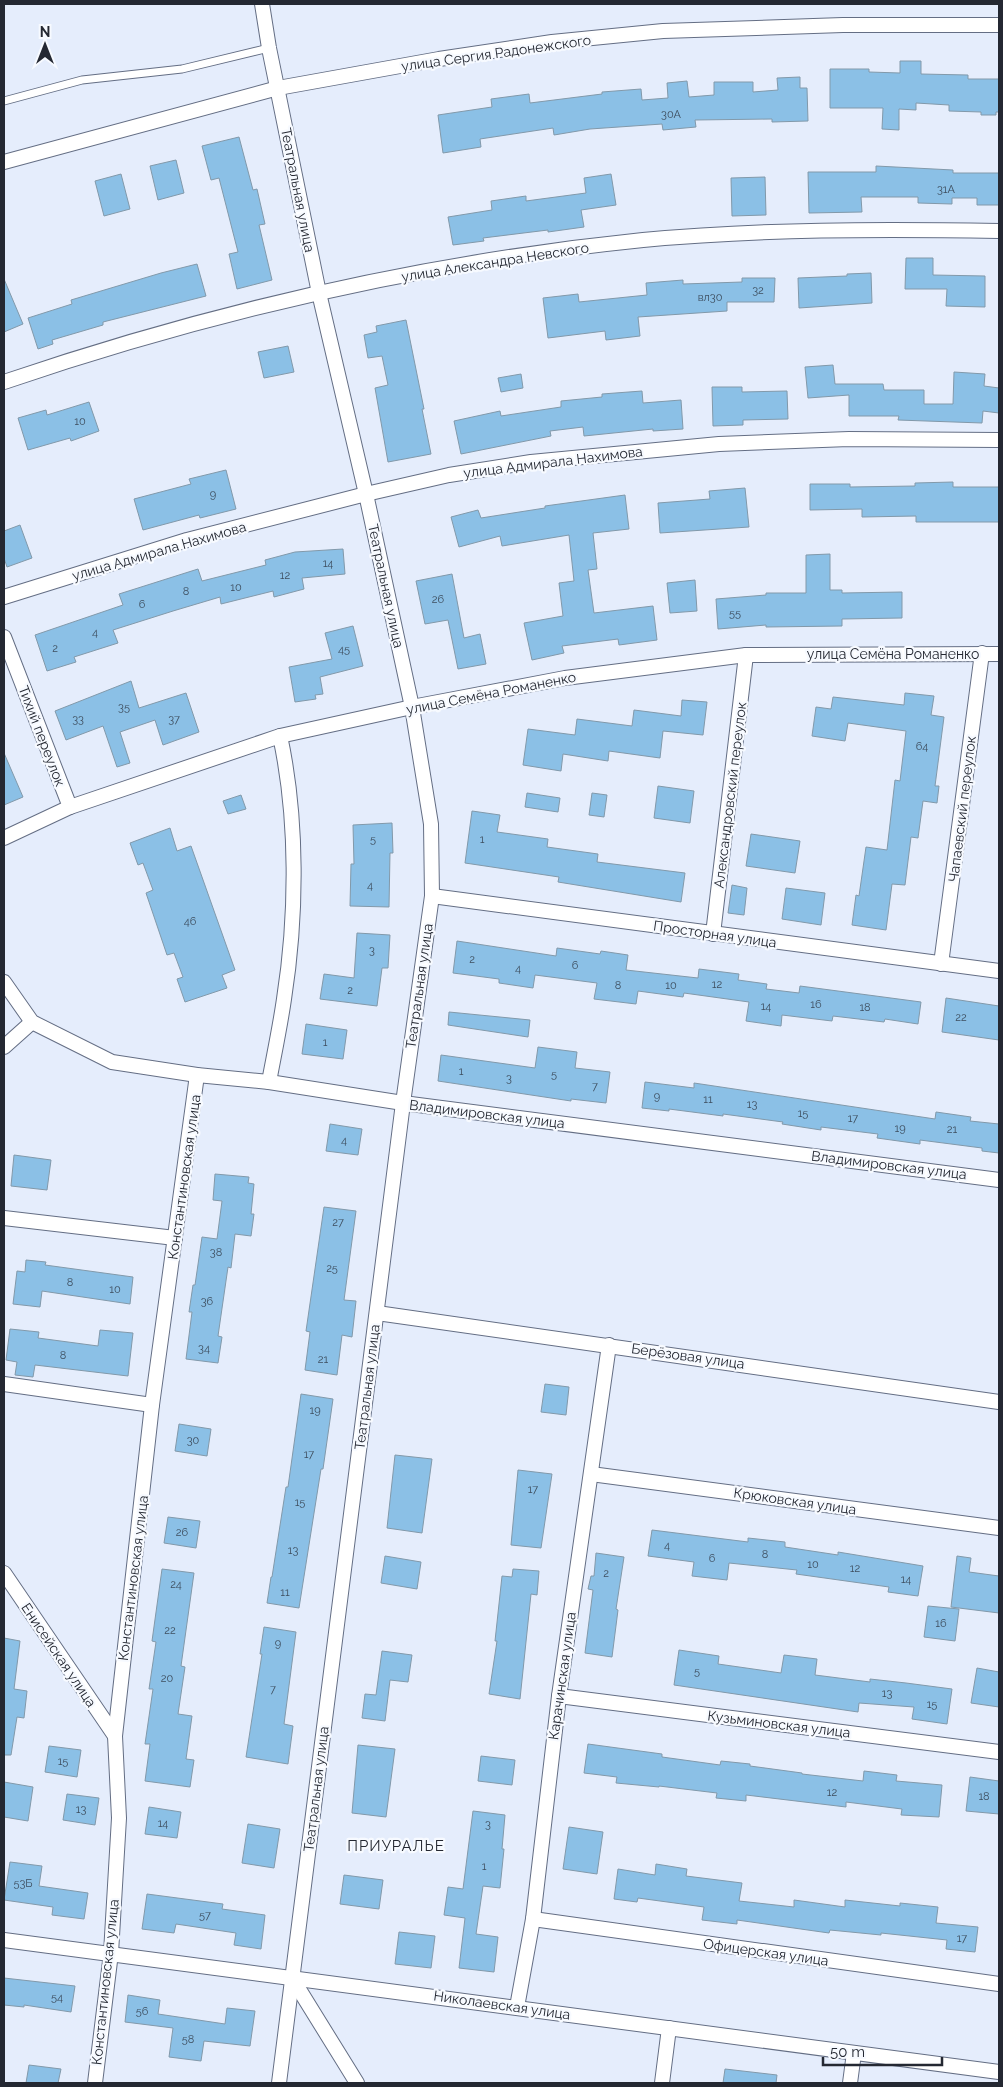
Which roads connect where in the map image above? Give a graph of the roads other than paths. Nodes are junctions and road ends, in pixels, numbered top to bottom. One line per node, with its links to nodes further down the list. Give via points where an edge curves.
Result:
1 (262, 4): 3 (street, Театральная улица)
2 (999, 25): 4 (street, улица Сергия Радонежского, via 843,25 663,31 552,42)
3 (269, 48): 4 (street, Театральная улица); 5 (lane, via 182,69 82,80)
4 (278, 88): 6 (street, улица Сергия Радонежского); 8 (street, Театральная улица)
5 (4, 100)
6 (4, 162)
7 (999, 231): 8 (street, улица Александра Невского, via 875,228 644,240 428,271)
8 (319, 294): 9 (street, улица Александра Невского, via 181,328); 11 (street, Театральная улица)
9 (4, 382)
10 (999, 440): 11 (street, улица Адмирала Нахимова, via 849,439 710,445 532,462 449,475)
11 (366, 494): 12 (street, улица Адмирала Нахимова, via 187,540); 17 (street, Театральная улица)
12 (4, 597)
13 (4, 637): 19 (street, Тихий переулок)
14 (982, 653): 15 (street, улица Семёна Романенко); 16 (street, улица Семёна Романенко); 23 (street, Чапаевский переулок)
15 (999, 654)
16 (746, 655): 17 (street, улица Семёна Романенко, via 565,678); 22 (street, Александровский переулок)
17 (412, 707): 18 (street, улица Семёна Романенко); 21 (street, Театральная улица, via 431,824)
18 (280, 736): 19 (street, улица Семёна Романенко); 29 (street, via 293,821 292,917 284,998)
19 (70, 807): 20 (street, улица Семёна Романенко)
20 (4, 838)
21 (432, 896): 22 (street, Просторная улица); 30 (street, Театральная улица)
22 (713, 934): 23 (street, Просторная улица)
23 (942, 964): 24 (street, Просторная улица)
24 (999, 971)
25 (4, 982): 26 (street, Владимировская улица)
26 (32, 1022): 27 (street); 28 (street, Владимировская улица, via 112,1062)
27 (4, 1047)
28 (197, 1075): 29 (street, Владимировская улица); 33 (street, Константиновская улица)
29 (269, 1082): 30 (street, Владимировская улица)
30 (403, 1103): 31 (street, Владимировская улица); 34 (street, Театральная улица)
31 (999, 1180)
32 (4, 1218): 33 (street)
33 (175, 1238): 38 (street, Константиновская улица)
34 (377, 1313): 35 (street, Берёзовая улица); 48 (street, Театральная улица)
35 (609, 1345): 37 (street, Берёзовая улица); 39 (street, Карачинская улица)
36 (4, 1384): 38 (street)
37 (999, 1402)
38 (152, 1406): 43 (street, Константиновская улица)
39 (591, 1474): 40 (street, Крюковская улица); 42 (street, Карачинская улица)
40 (999, 1528)
41 (4, 1573): 43 (street, Енисейская улица)
42 (558, 1696): 44 (street, Кузьминовская улица); 45 (street, Карачинская улица)
43 (115, 1736): 47 (street, Константиновская улица, via 119,1818)
44 (999, 1752)
45 (533, 1919): 49 (street, Офицерская улица); 50 (street, Карачинская улица)
46 (4, 1940): 47 (street, Николаевская улица)
47 (111, 1953): 48 (street, Николаевская улица); 54 (street, Константиновская улица)
48 (292, 1978): 50 (street, Николаевская улица); 55 (street, Театральная улица); 56 (street)
49 (999, 1984)
50 (517, 2007): 51 (street, Николаевская улица)
51 (669, 2028): 52 (street, Николаевская улица); 57 (street)
52 (854, 2053): 53 (street, Николаевская улица); 58 (street)
53 (999, 2072)
54 (95, 2083)
55 (279, 2083)
56 (358, 2083)
57 (662, 2083)
58 (850, 2083)

